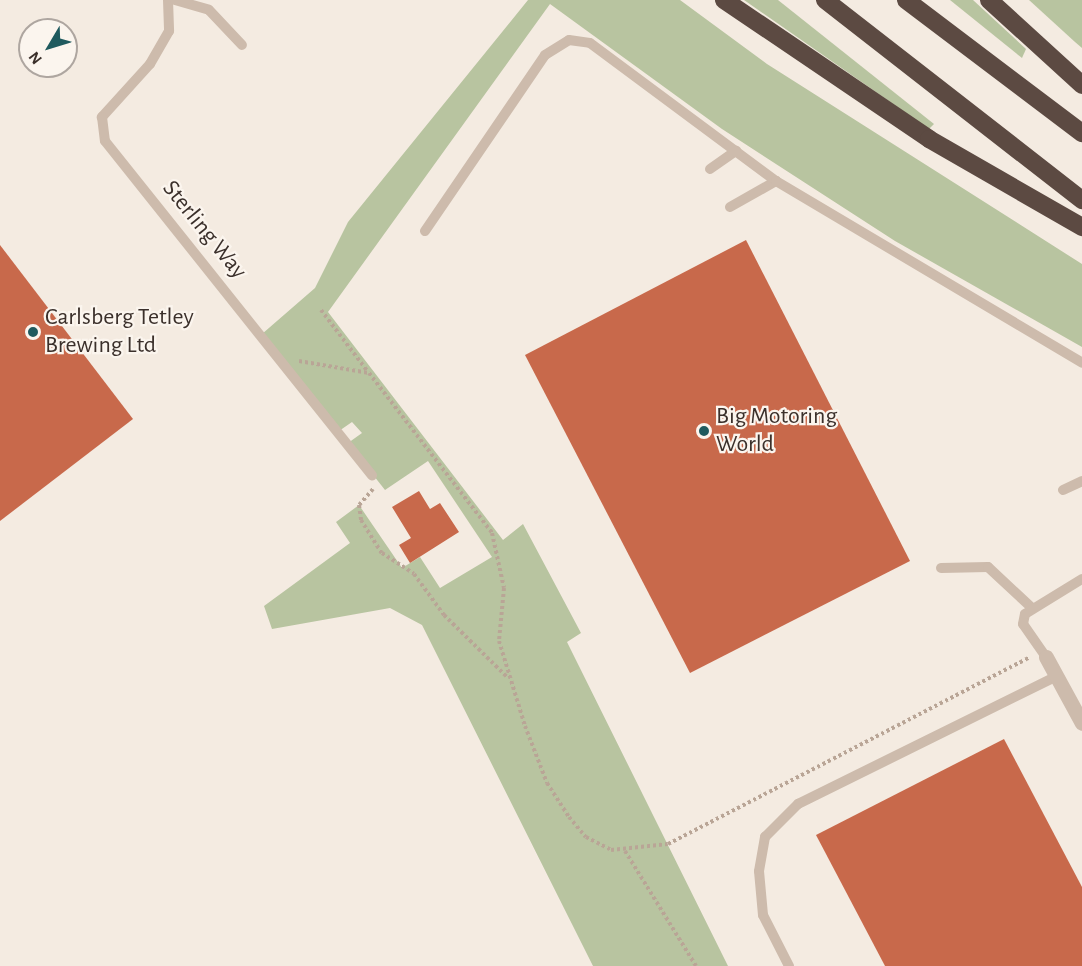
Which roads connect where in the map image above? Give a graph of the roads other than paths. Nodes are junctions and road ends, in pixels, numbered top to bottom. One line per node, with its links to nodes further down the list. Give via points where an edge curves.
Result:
1 (168, 0): 18 (lane, Sterling Way, via 169,31 150,64 102,117 105,141)
2 (175, 0): 7 (lane, via 209,10)
3 (724, 0): 15 (highway, via 929,139)
4 (825, 0): 13 (highway)
5 (906, 0): 9 (highway)
6 (989, 0): 8 (highway)
7 (242, 45)
8 (1082, 85)
9 (1082, 133)
10 (736, 151): 11 (lane); 12 (lane); 16 (lane, via 590,43 569,40 545,55)
11 (710, 169)
12 (776, 181): 14 (lane); 17 (lane)
13 (1082, 201)
14 (729, 207)
15 (1082, 227)
16 (425, 231)
17 (1082, 363)
18 (372, 475)
19 (1082, 481): 20 (lane)
20 (1064, 490)
21 (941, 568): 23 (lane, via 988,567)
22 (1082, 579): 23 (lane)
23 (1032, 608): 24 (lane, via 1023,624)
24 (1046, 657): 25 (street)
25 (1057, 676): 26 (street); 27 (lane, via 798,804 765,837 759,871 763,915)
26 (1082, 723)
27 (789, 966)

